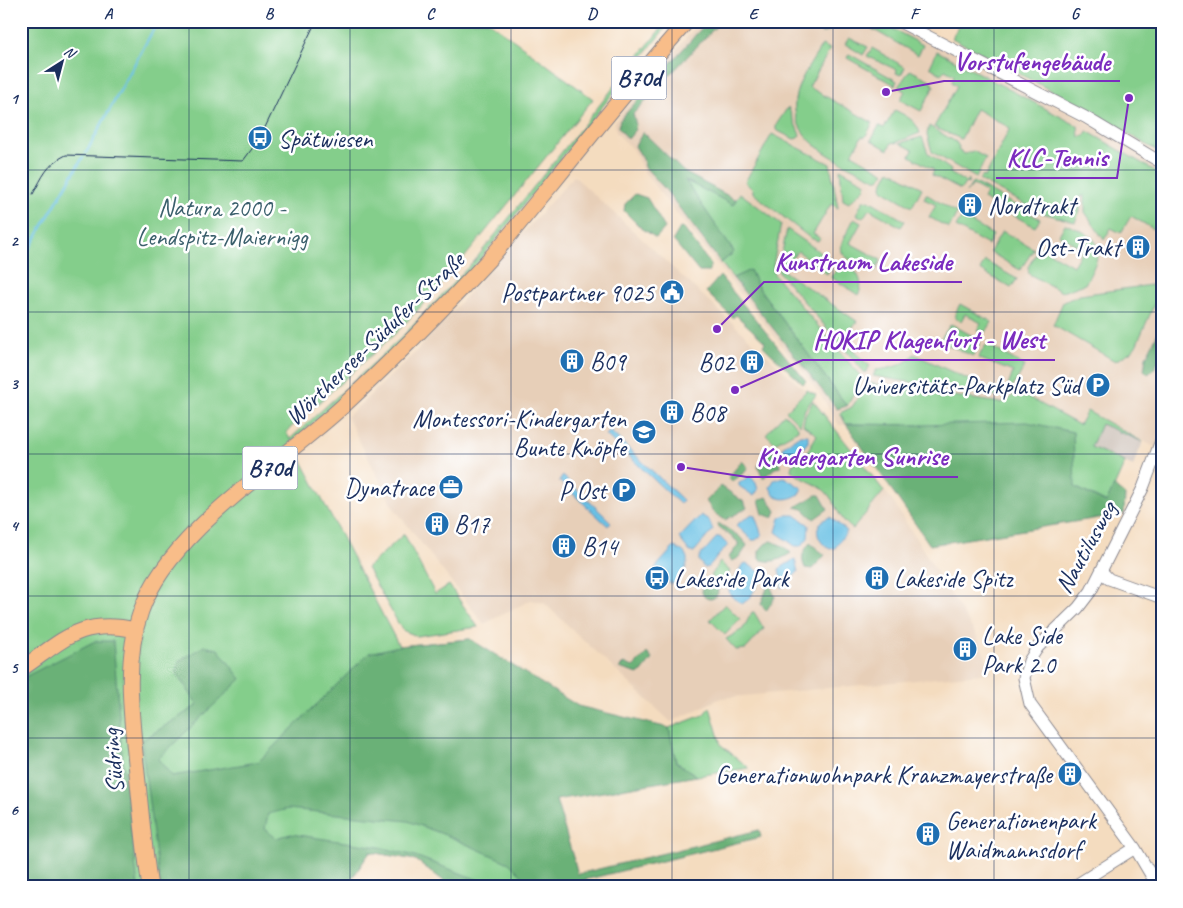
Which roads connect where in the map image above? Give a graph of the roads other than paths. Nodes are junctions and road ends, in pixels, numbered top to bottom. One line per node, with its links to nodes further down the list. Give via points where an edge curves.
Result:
1 (687, 21): 7 (main road, Wörthersee-Südufer-Straße / B70d, via 509,236 460,289 341,407 231,500 174,554 158,576)
2 (898, 21): 3 (street, via 1085,117)
3 (1162, 163)
4 (1162, 438): 5 (street, Nautilusweg, via 1143,488)
5 (1102, 572): 6 (street, via 1109,579); 9 (street, Nautilusweg, via 1078,608 1038,647 1024,678 1030,704)
6 (1162, 598)
7 (136, 630): 8 (main road, via 112,626 82,629); 10 (main road, Südring / B70d, via 132,651 132,721)
8 (21, 669)
9 (1134, 848): 11 (street); 12 (street)
10 (150, 887)
11 (1073, 887)
12 (1158, 887)

